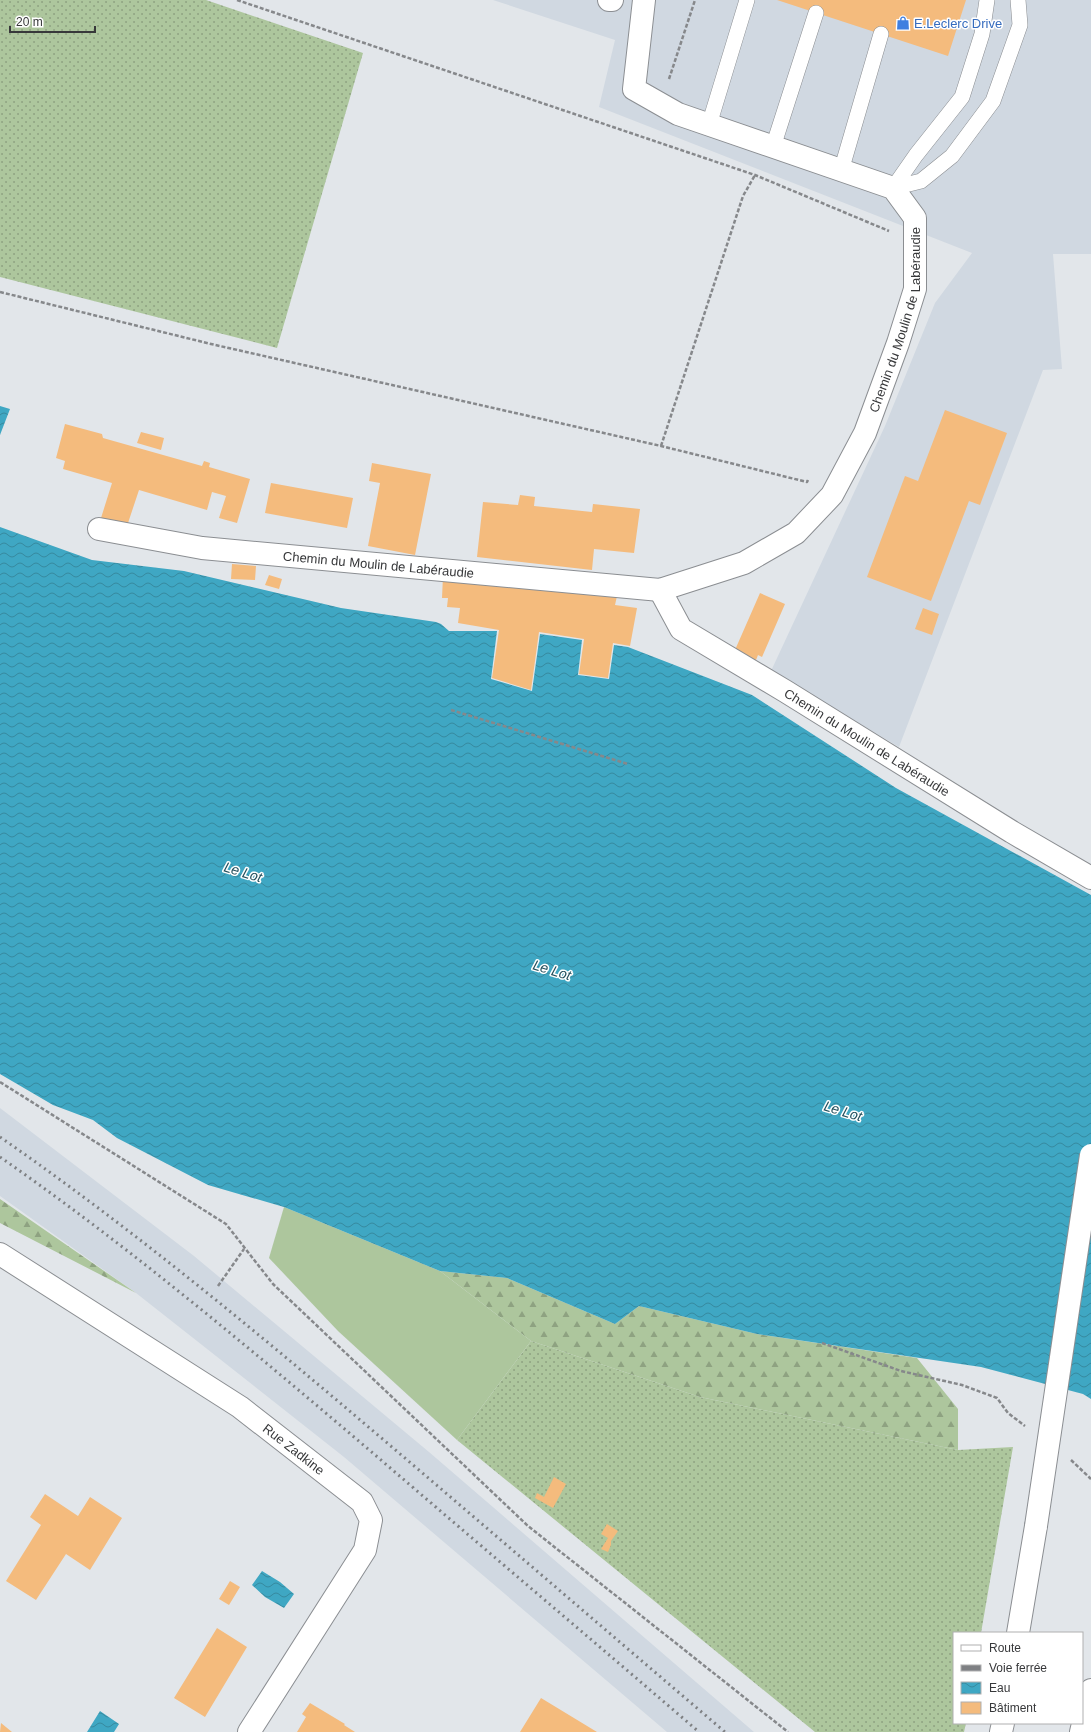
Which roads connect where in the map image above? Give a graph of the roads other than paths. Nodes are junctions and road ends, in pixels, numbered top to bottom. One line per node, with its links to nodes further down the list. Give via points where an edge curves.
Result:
1 (644, 0): 7 (street, via 634,89 678,114)
2 (747, 0): 7 (lane)
3 (987, 0): 10 (lane, via 982,34 962,97)
4 (1018, 0): 10 (lane, via 1020,25 993,101 952,156 921,181)
5 (816, 13): 8 (lane)
6 (881, 34): 9 (lane)
7 (708, 125): 8 (street)
8 (773, 147): 9 (street)
9 (841, 171): 10 (street)
10 (893, 188): 12 (street, Chemin du Moulin de Labéraudie, via 915,218 915,289 865,433 832,495 796,533 744,563)
11 (99, 529): 12 (street, Chemin du Moulin de Labéraudie, via 202,548)
12 (660, 590): 13 (street, Chemin du Moulin de Labéraudie, via 681,629)
13 (1091, 878)
14 (1091, 1156): 16 (street, bridge)
15 (0, 1254): 19 (street, Rue Zadkine, via 240,1407 362,1502 371,1520 365,1550)
16 (1018, 1632)
17 (1091, 1690): 18 (street)
18 (1083, 1724)
19 (249, 1732)

